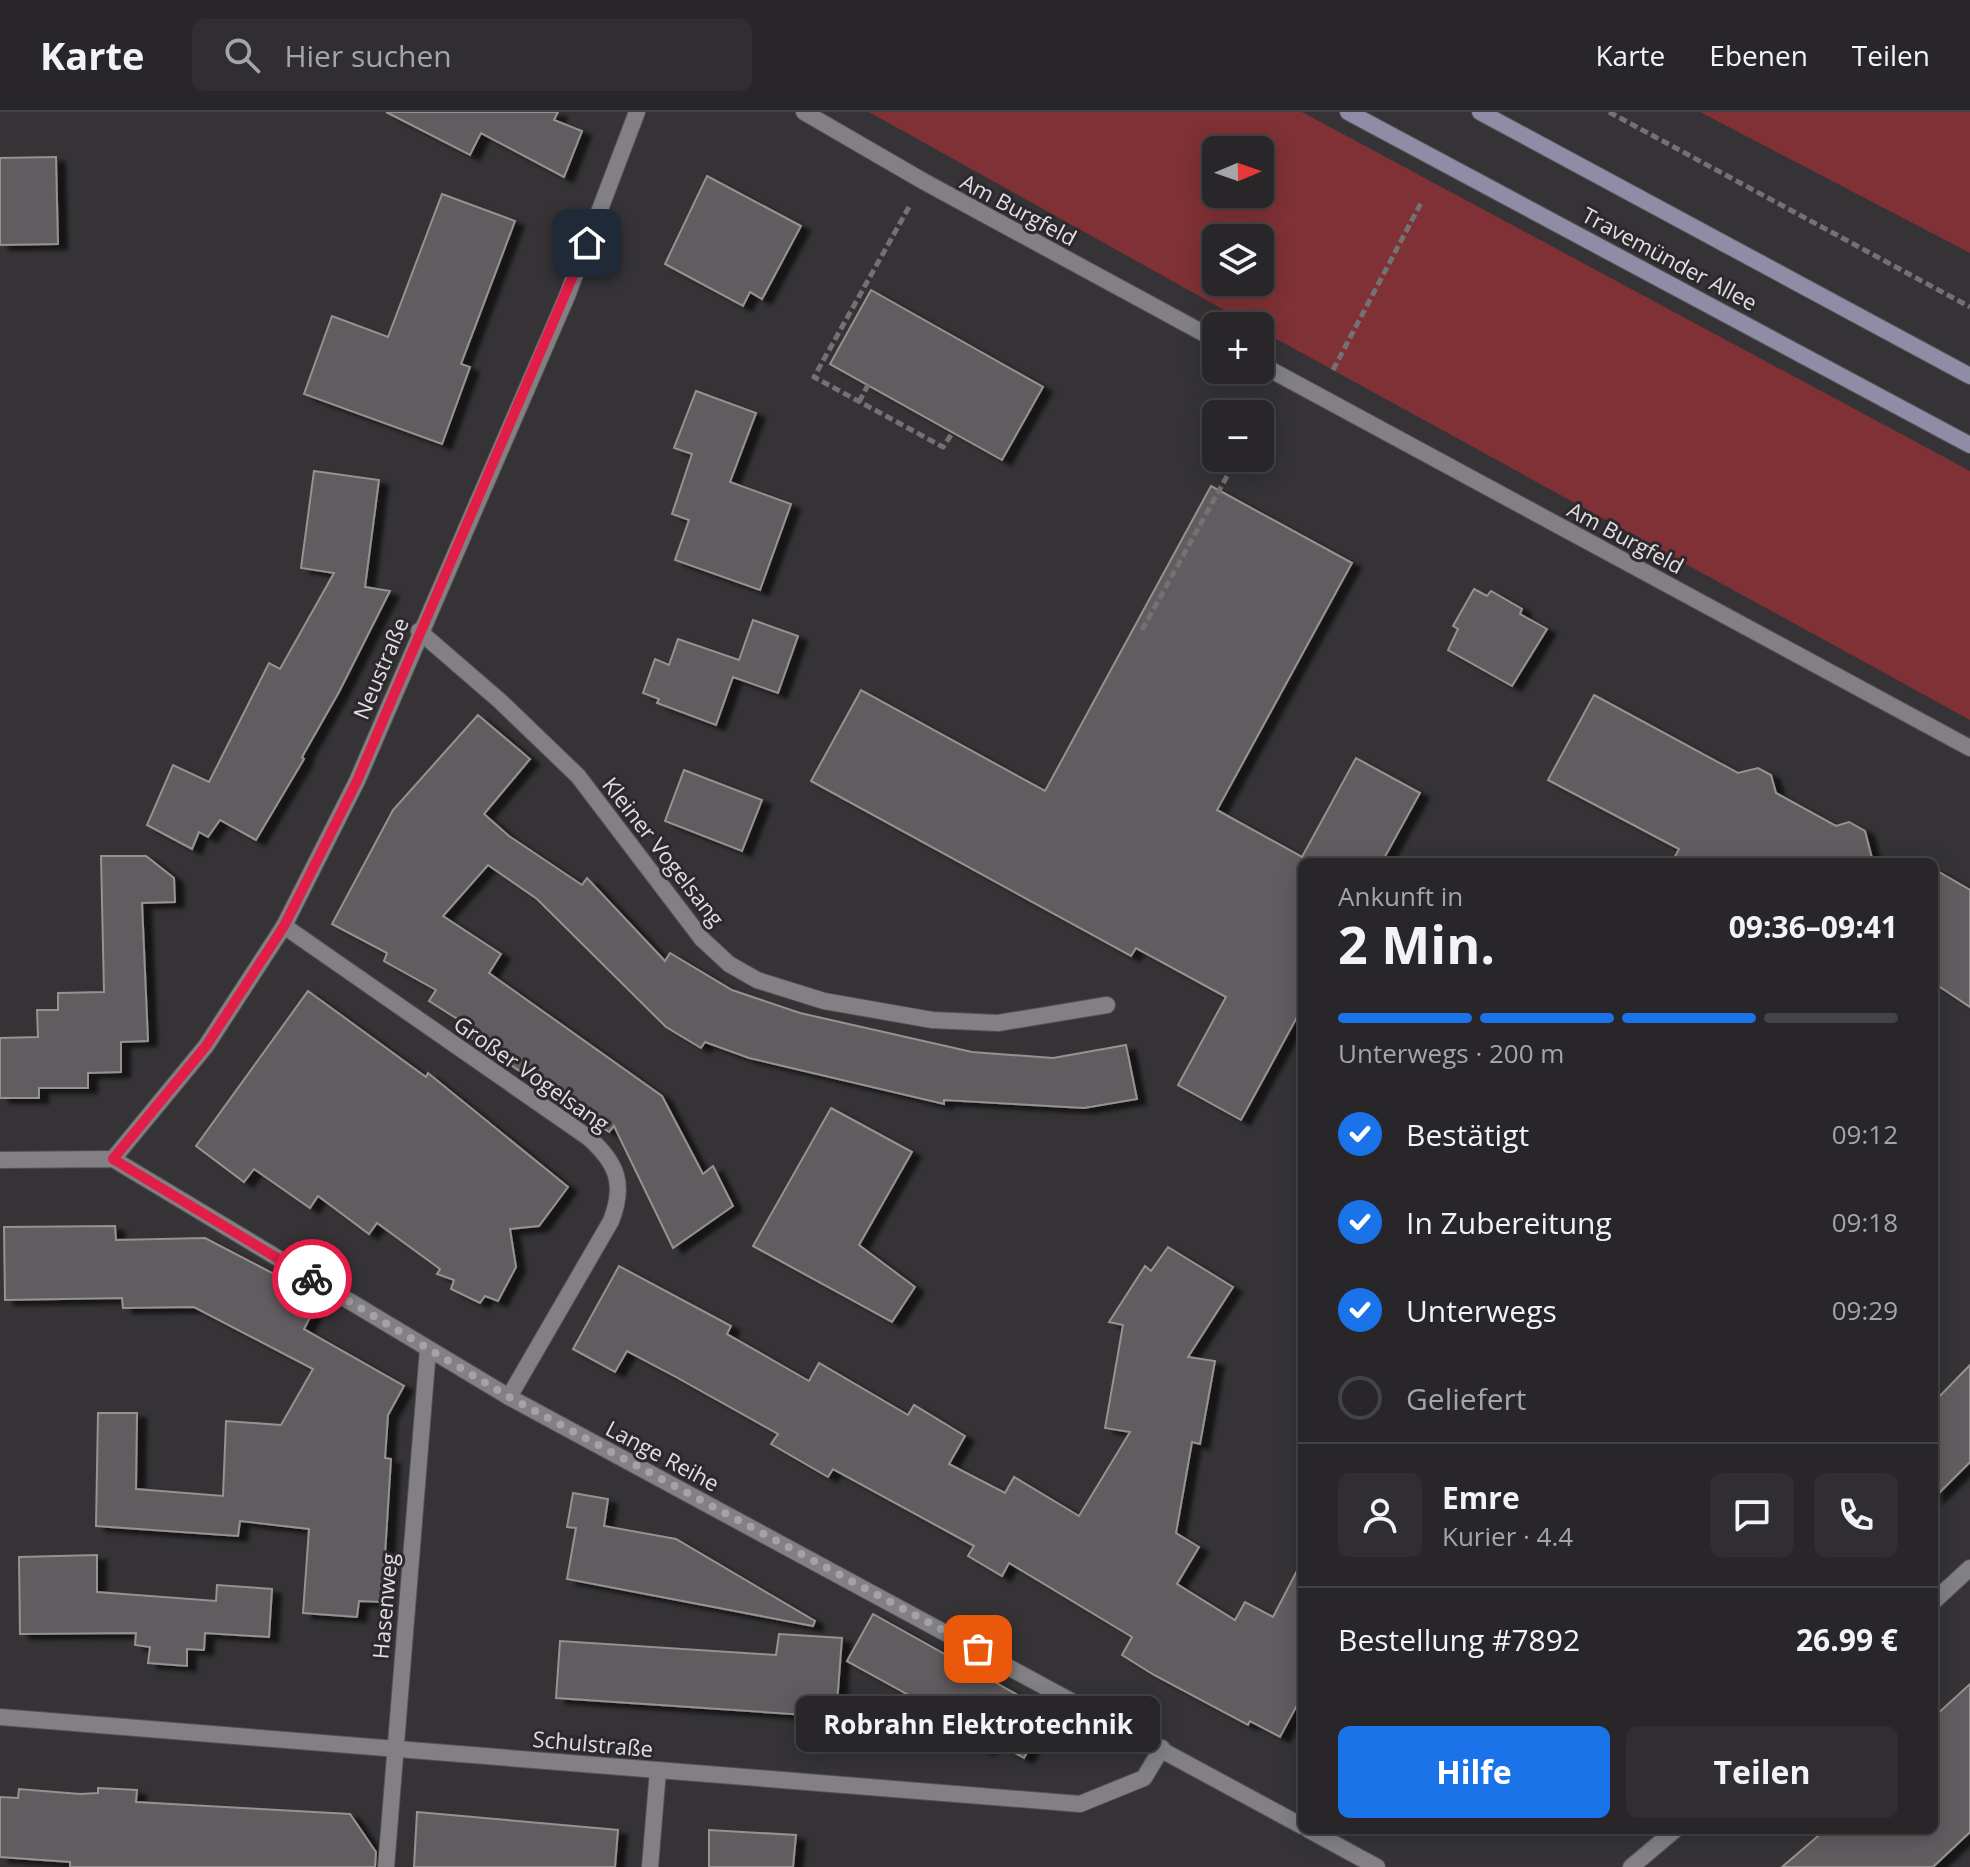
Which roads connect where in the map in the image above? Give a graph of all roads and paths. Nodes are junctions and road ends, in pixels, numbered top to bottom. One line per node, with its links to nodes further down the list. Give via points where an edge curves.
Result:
1 (637, 112): 19 (street, Neustraße, via 567,296)
2 (804, 112): 6 (street, Am Burgfeld)
3 (1348, 112): 16 (main road, Travemünder Allee)
4 (1480, 112): 11 (main road, Travemünder Allee)
5 (1609, 112): 8 (path)
6 (923, 181): 9 (street, Am Burgfeld); 14 (path, via 814,377)
7 (1422, 201): 13 (path)
8 (1970, 307)
9 (1202, 332)
10 (1274, 371): 13 (street, Am Burgfeld)
11 (1970, 376)
12 (868, 385): 14 (path)
13 (1320, 396): 20 (street, Am Burgfeld)
14 (859, 402): 15 (path, via 943,447)
15 (953, 432)
16 (1970, 445)
17 (1229, 472): 18 (path)
18 (1142, 630)
19 (419, 631): 21 (street, Neustraße, via 357,781); 22 (street, Kleiner Vogelsang, via 578,776 702,939 757,980 824,1001 932,1020 998,1023)
20 (1970, 748)
21 (284, 926): 23 (street, Neustraße, via 206,1046); 26 (street, Großer Vogelsang, via 589,1138 606,1153 616,1173 620,1197 611,1221)
22 (1107, 1005)
23 (113, 1159): 24 (street); 25 (street, Lange Reihe)
24 (0, 1160)
25 (428, 1349): 26 (street, Lange Reihe); 31 (street, Hasenweg)
26 (509, 1397): 30 (street, Lange Reihe)
27 (1970, 1568): 28 (street)
28 (1938, 1597)
29 (0, 1717): 31 (street, Schulstraße)
30 (1162, 1748): 32 (street, Schulstraße, via 1144,1778 1080,1804); 33 (street, Lange Reihe)
31 (393, 1749): 32 (street, Schulstraße); 36 (street, Hasenweg)
32 (658, 1770): 37 (street)
33 (1298, 1824)
34 (1316, 1834): 38 (street)
35 (1670, 1834): 39 (street)
36 (386, 1867)
37 (650, 1867)
38 (1377, 1867)
39 (1631, 1867)

